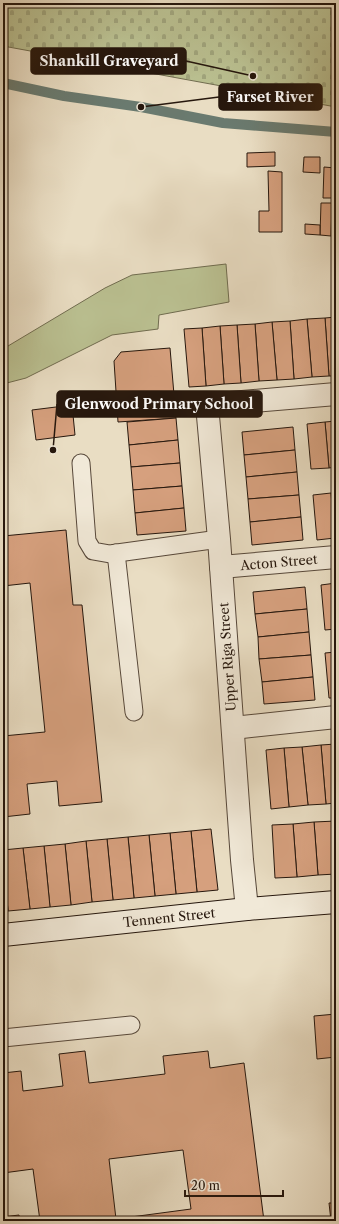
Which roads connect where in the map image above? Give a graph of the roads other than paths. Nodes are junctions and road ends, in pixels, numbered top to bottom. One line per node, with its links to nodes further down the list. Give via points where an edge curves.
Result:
1 (336, 394): 3 (street, Upper Riga Street, via 207,405)
2 (81, 463): 4 (lane, via 86,541 94,551)
3 (219, 539): 4 (lane); 6 (street, Upper Riga Street)
4 (116, 553): 7 (lane)
5 (336, 557): 6 (street, Acton Street)
6 (221, 567): 9 (street, Upper Riga Street)
7 (134, 712)
8 (336, 717): 9 (street)
9 (233, 728): 11 (street, Upper Riga Street)
10 (336, 902): 11 (street, Tennent Street)
11 (247, 909): 12 (street, Tennent Street)
12 (3, 935)
13 (131, 1025): 14 (lane)
14 (3, 1038)

